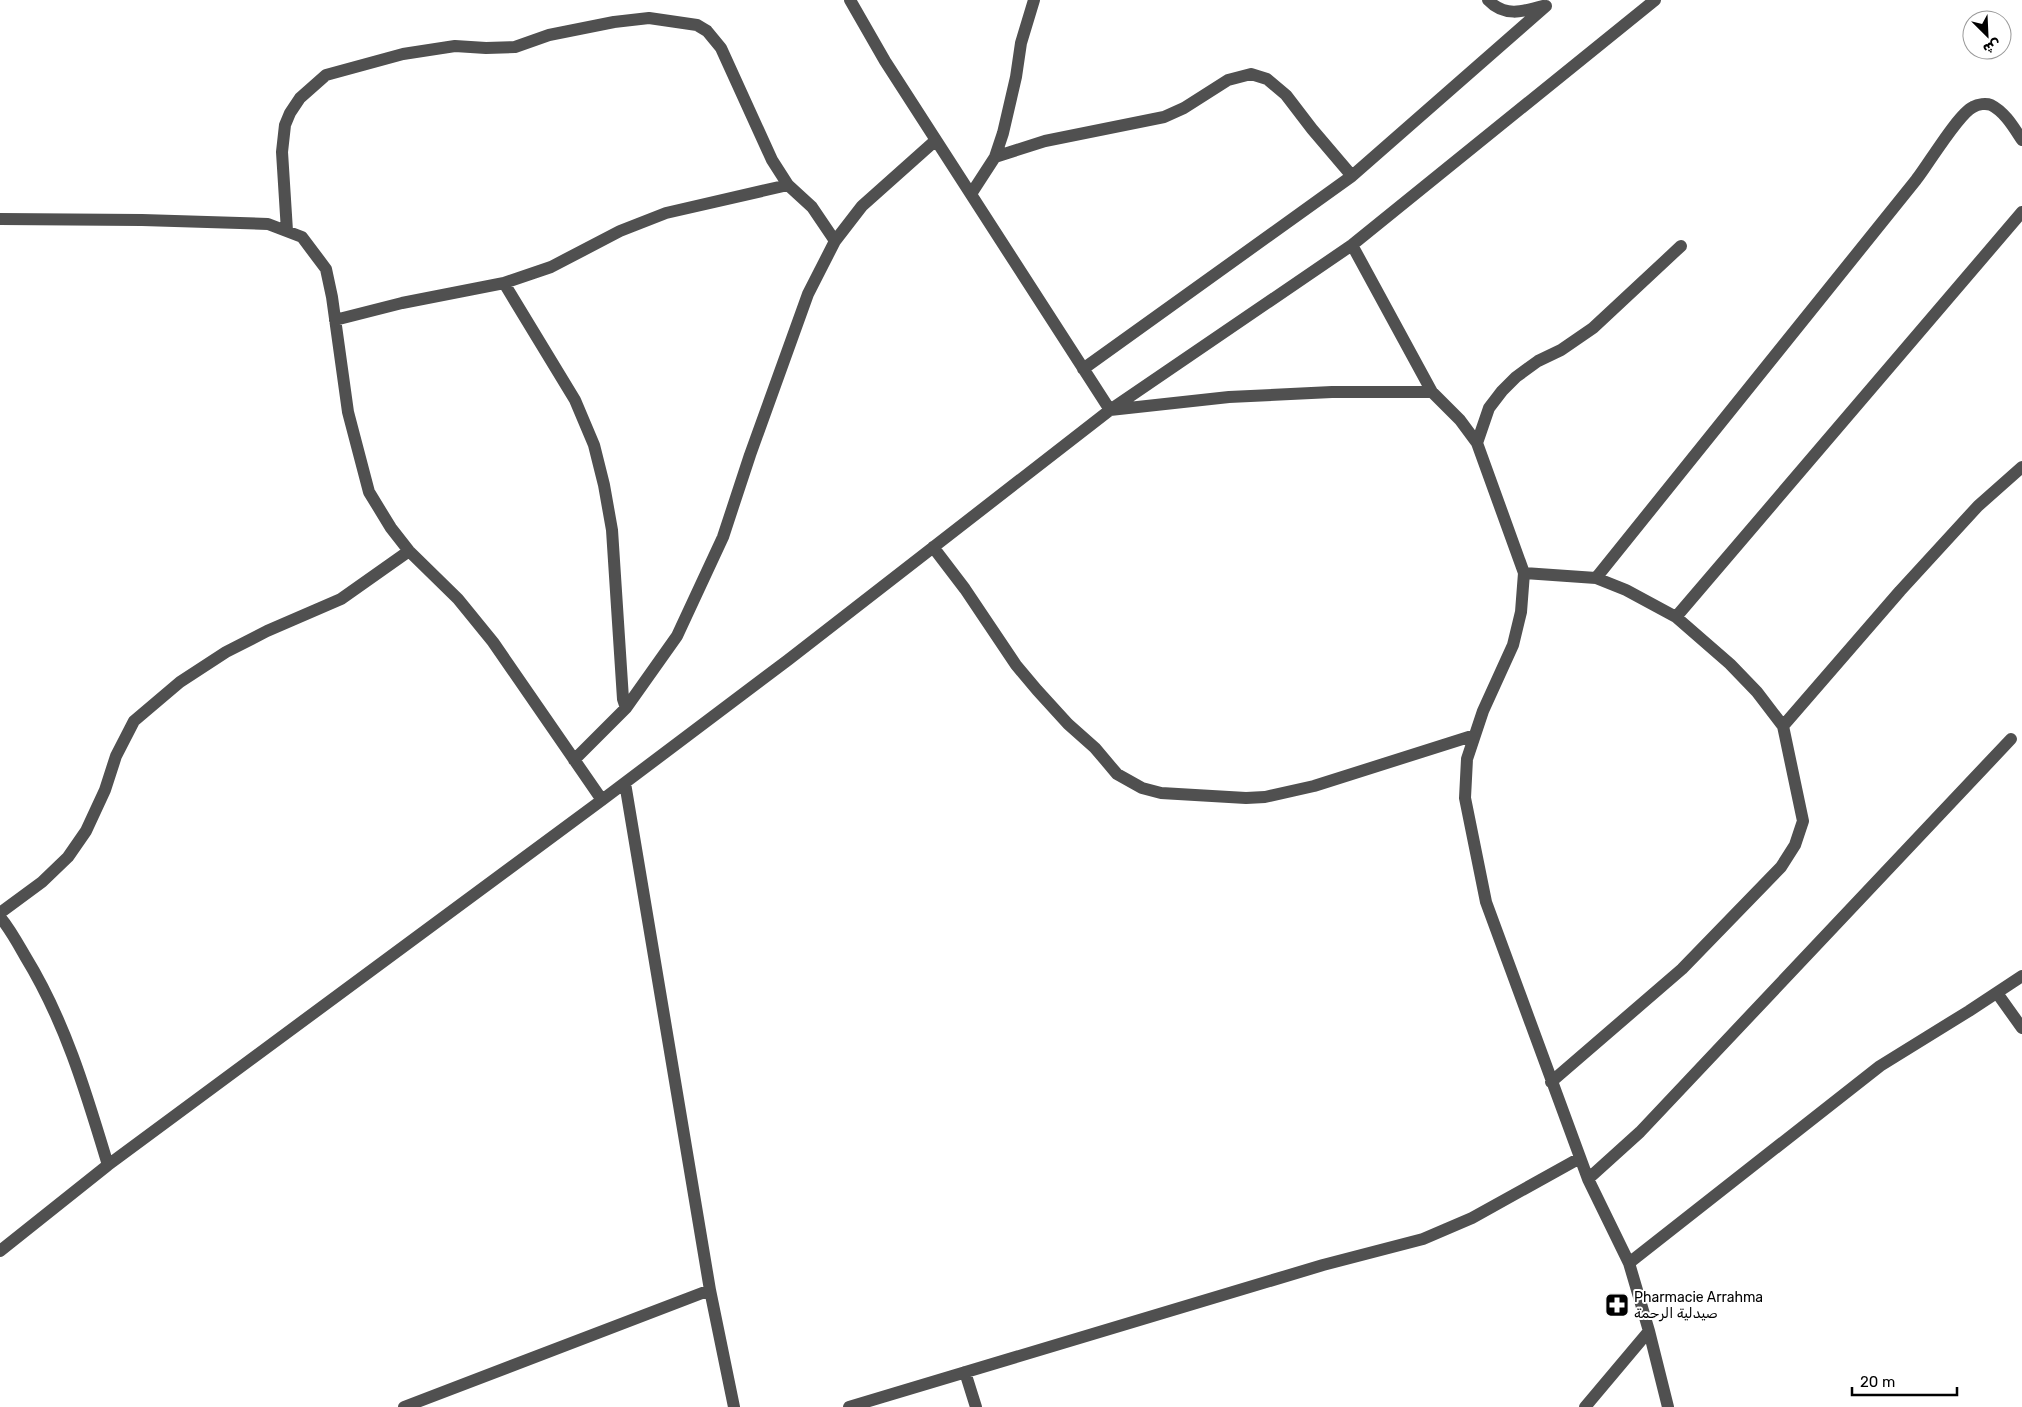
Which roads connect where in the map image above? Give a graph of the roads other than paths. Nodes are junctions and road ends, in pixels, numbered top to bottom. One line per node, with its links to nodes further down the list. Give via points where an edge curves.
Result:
1 (850, 0): 6 (street)
2 (1034, 0): 8 (street)
3 (1488, 0): 5 (street, via 1504,11 1518,13)
4 (1655, 0): 16 (street)
5 (1549, 3): 9 (street)
6 (936, 140): 11 (street); 15 (street, via 862,206)
7 (2022, 140): 28 (street, via 2008,120 1990,105 1971,107 1959,119 1916,180)
8 (995, 157): 9 (street, via 1045,141 1164,117 1228,80 1251,74 1267,79 1286,94); 11 (street)
9 (1352, 176): 20 (street)
10 (788, 185): 14 (street, via 772,160 721,48 707,31 697,25 649,18 549,35 515,46 455,46 403,54 326,75 300,98 285,125 282,152); 15 (street, via 812,207); 18 (street, via 666,213 620,231 551,267)
11 (970, 194): 20 (street)
12 (2022, 212): 29 (street)
13 (0, 219): 14 (street, via 268,224)
14 (287, 231): 19 (street, via 302,236 326,270)
15 (835, 241): 30 (street, via 808,294 723,537 677,636)
16 (1352, 245): 21 (street); 22 (street)
17 (1681, 246): 23 (street, via 1594,328 1516,377 1489,408)
18 (504, 283): 19 (street); 30 (street, via 575,400 594,445 612,530)
19 (335, 320): 26 (street, via 348,412 369,492)
20 (1083, 369): 22 (street)
21 (1432, 392): 22 (street, via 1228,397); 23 (street)
22 (1110, 410): 25 (street)
23 (1477, 443): 27 (street)
24 (2022, 467): 31 (street, via 1972,513 1900,591)
25 (933, 547): 32 (street, via 1016,666 1117,774 1142,788 1161,793 1265,797 1314,786); 35 (street)
26 (409, 551): 34 (street, via 458,599 493,642); 37 (street, via 341,599 226,652 180,682 134,721 86,831 68,857)
27 (1524, 573): 28 (street); 32 (street, via 1521,612 1513,645)
28 (1596, 578): 29 (street)
29 (1676, 617): 31 (street, via 1730,664)
30 (626, 708): 34 (street)
31 (1783, 726): 41 (street, via 1803,821 1796,845 1781,867 1682,969)
32 (1475, 735): 41 (street, via 1467,759 1465,798 1486,902)
33 (2012, 739): 44 (street, via 1640,1132)
34 (574, 760): 36 (street)
35 (625, 783): 36 (street); 47 (street)
36 (602, 800): 43 (street)
37 (0, 915): 43 (street, via 59,1018 78,1067)
38 (2022, 976): 39 (street)
39 (1996, 993): 40 (street); 46 (street, via 1880,1066)
40 (2022, 1028)
41 (1551, 1082): 42 (street)
42 (1580, 1158): 44 (street); 49 (street, via 1472,1218 1423,1239 1323,1265)
43 (108, 1165): 45 (street)
44 (1588, 1178): 46 (street)
45 (0, 1251)
46 (1628, 1263): 48 (street)
47 (710, 1290): 50 (street); 51 (street)
48 (1648, 1331): 54 (street); 55 (street)
49 (965, 1372): 52 (street); 53 (street)
50 (404, 1407)
51 (734, 1407)
52 (850, 1407)
53 (976, 1407)
54 (1585, 1407)
55 (1668, 1407)

